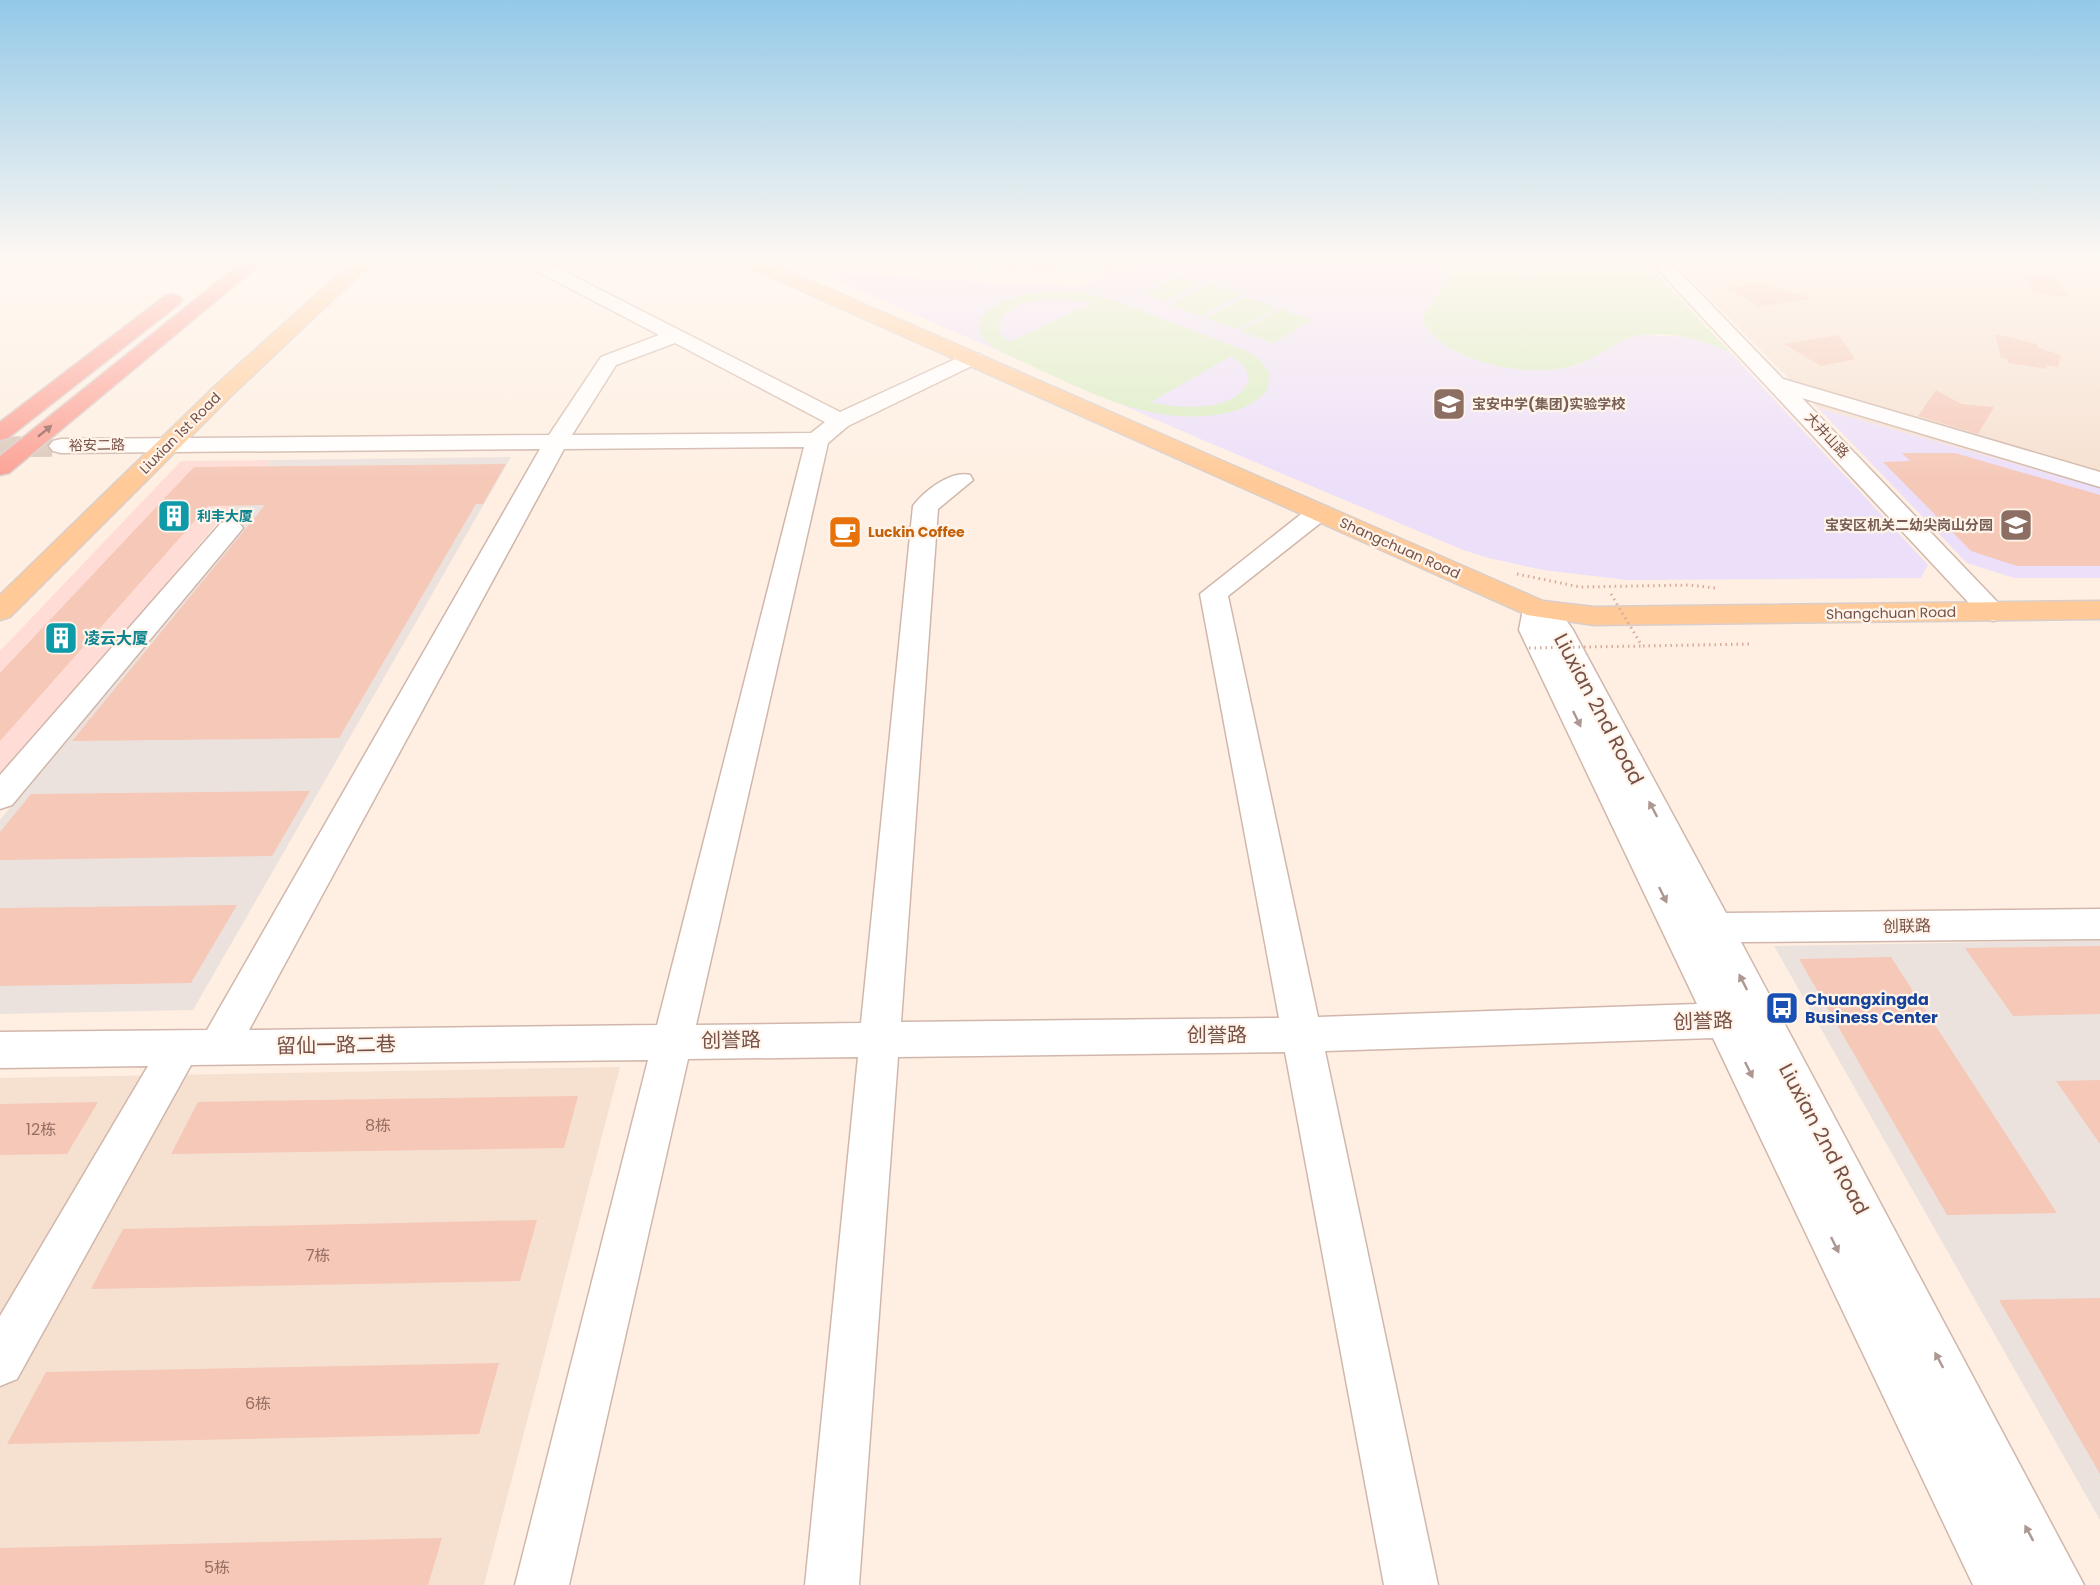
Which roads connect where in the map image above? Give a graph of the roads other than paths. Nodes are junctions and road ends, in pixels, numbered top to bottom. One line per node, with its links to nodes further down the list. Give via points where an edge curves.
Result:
1 (128, 334): 11 (highway)
2 (165, 334): 15 (highway, one-way to 2)
3 (284, 334): 13 (main road, Liuxian 1st Road)
4 (672, 334): 7 (street)
5 (917, 334): 8 (main road, Shangchuan Road)
6 (1730, 334): 9 (street, 大井山路)
7 (676, 336): 10 (street); 12 (street, via 608,361)
8 (972, 358): 10 (street); 18 (main road, Shangchuan Road)
9 (1779, 384): 17 (street); 23 (street, 大井山路)
10 (828, 430): 12 (street, 裕安二路); 30 (street)
11 (0, 433)
12 (556, 442): 13 (street, 裕安二路); 31 (street)
13 (169, 444): 14 (street, 裕安二路); 22 (main road, Liuxian 1st Road)
14 (61, 446)
15 (0, 468)
16 (961, 480): 29 (street, via 927,506)
17 (2100, 480)
18 (1319, 512): 20 (main road, Shangchuan Road); 28 (street, via 1214,594)
19 (230, 528): 24 (street)
20 (1537, 609): 23 (main road, Shangchuan Road, via 1593,616); 26 (street, Liuxian 2nd Road, one-way to 20, via 1559,630); 27 (street, Liuxian 2nd Road, one-way to 27, via 1533,630)
21 (2100, 610): 23 (main road, Shangchuan Road)
22 (0, 611)
23 (1993, 612)
24 (0, 797)
25 (2100, 924): 26 (street, 创联路)
26 (1715, 928): 27 (street, Liuxian 2nd Road, one-way to 26)
27 (1743, 1019): 28 (street, 创誉路); 37 (street, Liuxian 2nd Road, one-way to 37); 38 (street, Liuxian 2nd Road, one-way to 27)
28 (1304, 1035): 29 (street, 创誉路); 36 (street)
29 (878, 1038): 30 (street, 创誉路); 35 (street)
30 (672, 1040): 31 (street, 留仙一路二巷); 34 (street)
31 (199, 1047): 32 (street, 留仙一路二巷); 33 (street)
32 (0, 1050)
33 (0, 1362)
34 (542, 1585)
35 (832, 1585)
36 (1411, 1585)
37 (2002, 1585)
38 (2056, 1585)

